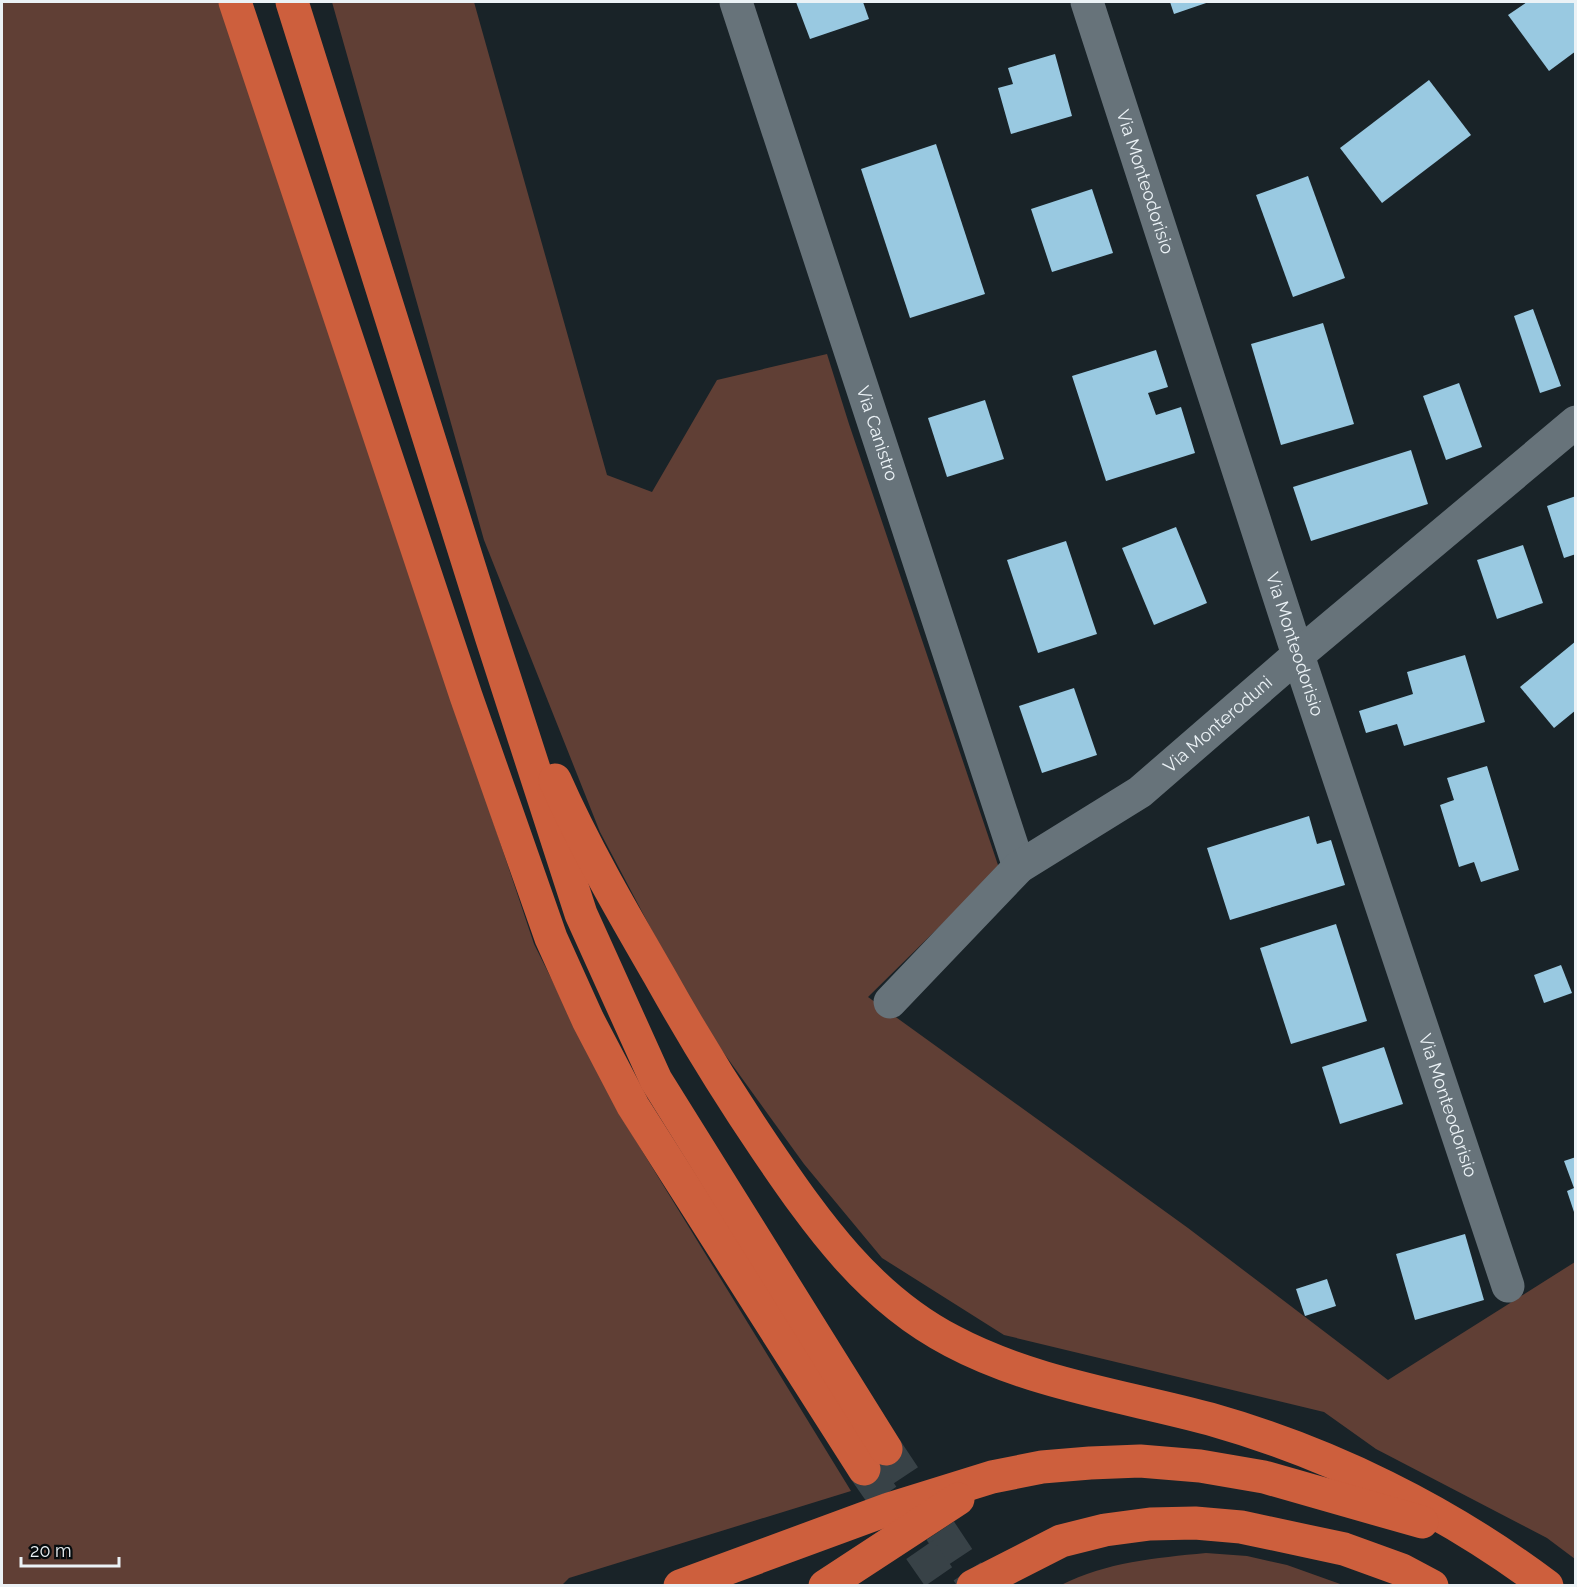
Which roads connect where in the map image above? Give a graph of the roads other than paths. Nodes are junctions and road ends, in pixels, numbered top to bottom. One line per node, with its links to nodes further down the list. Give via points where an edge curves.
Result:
1 (235, 2): 6 (highway, via 465,696 551,938 633,1106 875,1459 656,1080 581,914)
2 (292, 2): 6 (highway)
3 (736, 2): 8 (street, Via Canistro)
4 (1088, 2): 7 (street, Via Monteodorisio)
5 (1575, 422): 7 (street, Via Monteroduni)
6 (492, 639): 13 (highway, via 558,786 612,893 686,1023 806,1207 865,1278 919,1321 988,1357 1029,1373 1253,1432 1301,1449 1388,1488)
7 (1298, 655): 8 (street, Via Monteroduni, via 1140,792); 10 (street, Via Monteodorisio)
8 (1019, 867): 9 (street, Via Monteroduni)
9 (890, 1002)
10 (1508, 1286)
11 (992, 1477): 12 (highway, via 889,1509); 13 (highway, via 1090,1463 1140,1461 1200,1466 1264,1477); 17 (highway)
12 (812, 1539): 15 (highway); 16 (highway)
13 (1479, 1539): 21 (highway)
14 (1344, 1549): 18 (highway, via 1241,1527 1150,1524 1061,1541); 19 (highway); 20 (highway, via 1402,1570)
15 (680, 1586)
16 (746, 1586)
17 (825, 1586)
18 (973, 1586)
19 (1394, 1586)
20 (1432, 1586)
21 (1547, 1586)

